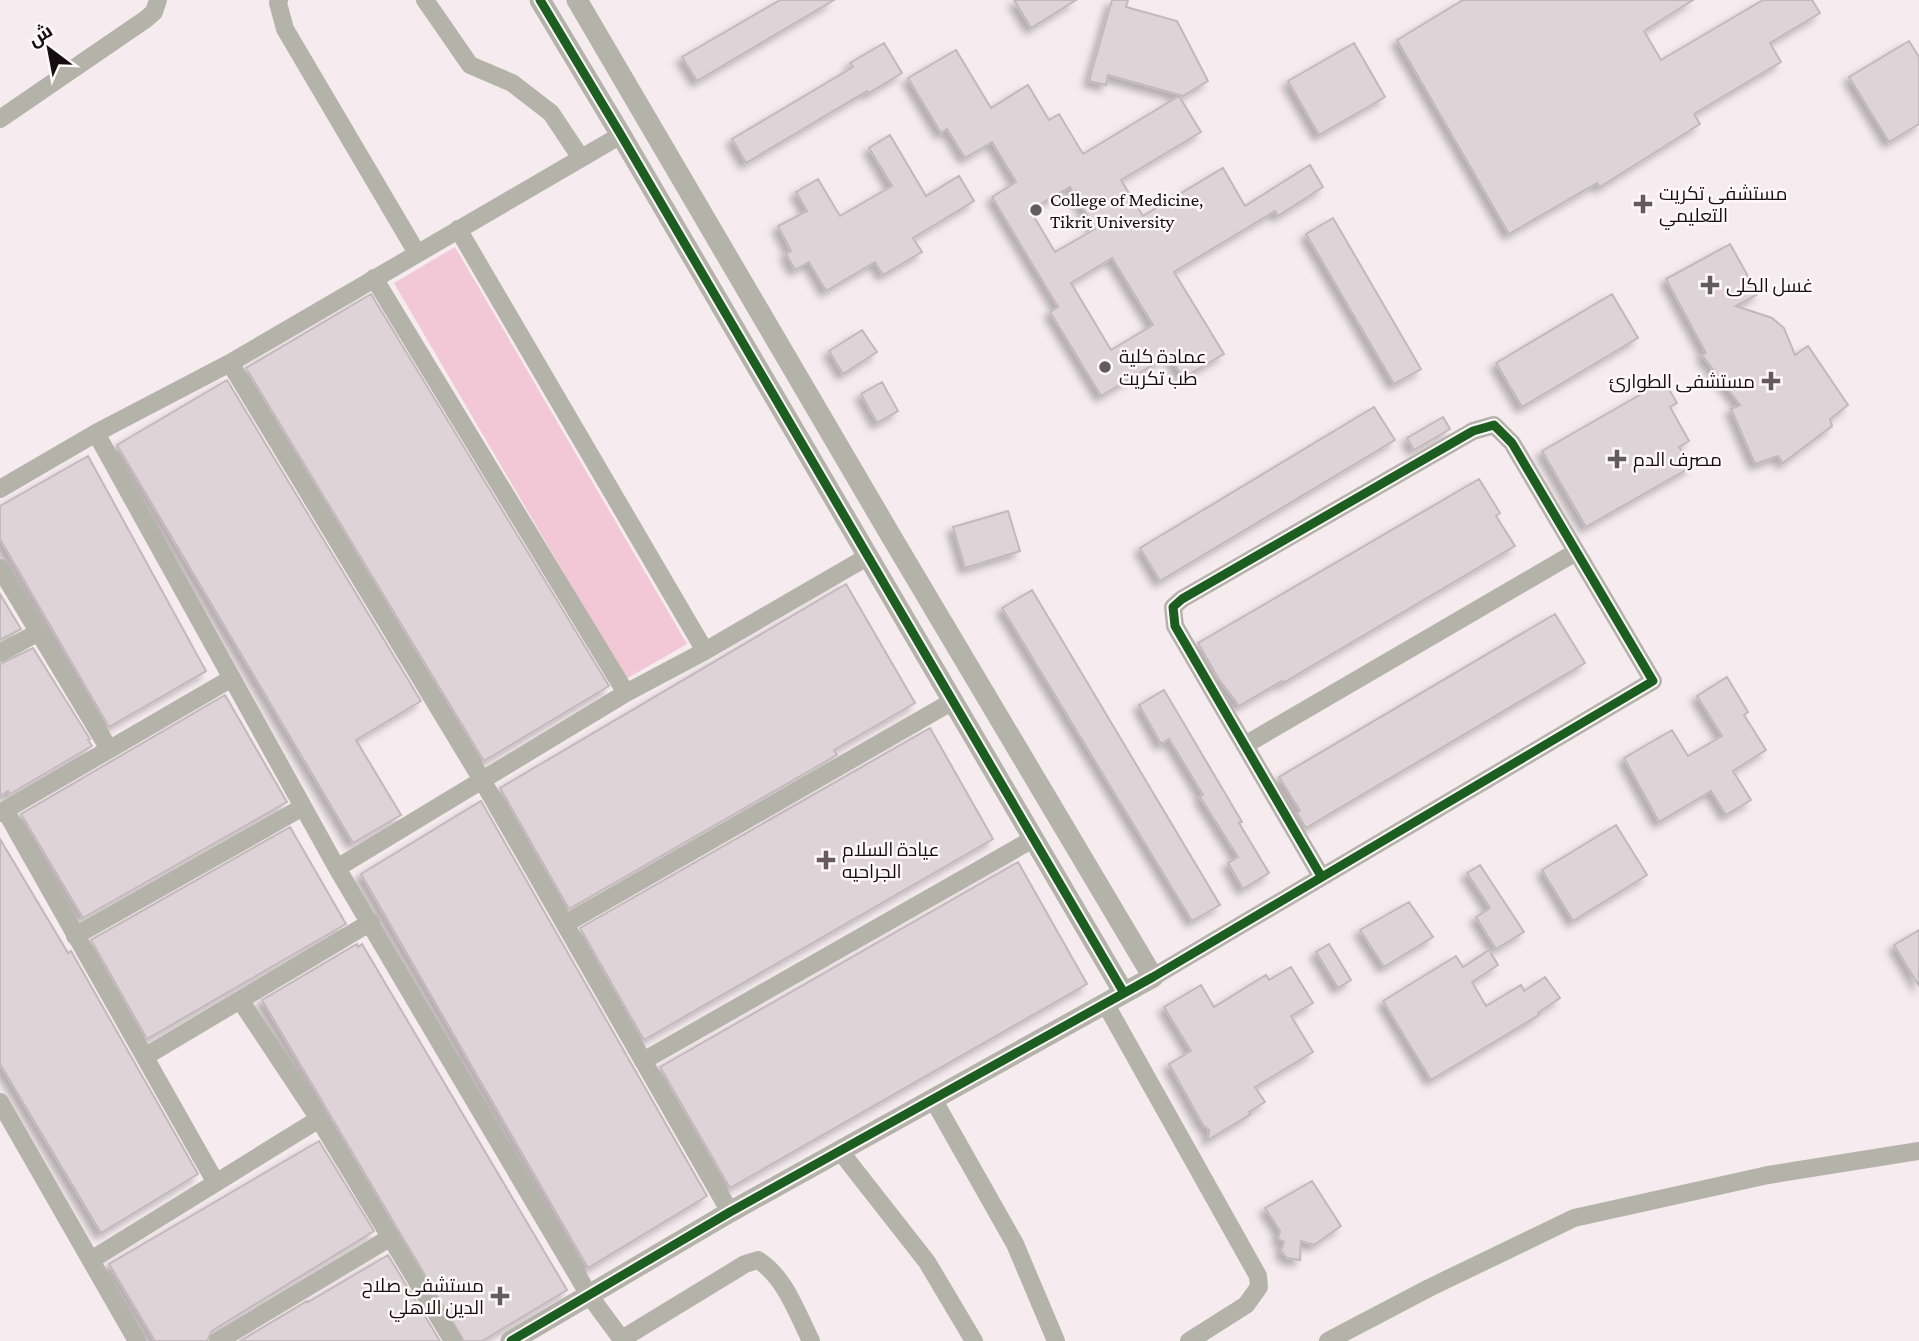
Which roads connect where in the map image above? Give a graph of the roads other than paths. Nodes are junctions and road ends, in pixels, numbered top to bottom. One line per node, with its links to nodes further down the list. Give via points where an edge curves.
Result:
1 (158, 0): 6 (street, via 146,19)
2 (279, 0): 10 (street, via 285,29)
3 (425, 0): 8 (street, via 470,65 512,83 551,113)
4 (540, 0): 7 (street)
5 (577, 0): 12 (street)
6 (0, 119)
7 (621, 135): 8 (street); 13 (street)
8 (581, 158): 9 (street)
9 (458, 229): 10 (street); 21 (street)
10 (417, 253): 11 (street)
11 (374, 278): 14 (street); 24 (street)
12 (768, 327): 13 (street); 37 (street)
13 (742, 341): 18 (street)
14 (230, 363): 15 (street); 28 (street)
15 (96, 433): 16 (street); 23 (street)
16 (0, 489)
17 (1576, 552): 26 (street); 26 (street, via 1512,443 1494,425 1473,431 1182,599 1173,607 1175,626); 33 (street, via 1653,681)
18 (867, 557): 21 (street); 25 (street)
19 (0, 568): 20 (street)
20 (37, 632): 22 (street); 27 (street)
21 (705, 651): 24 (street)
22 (0, 653)
23 (232, 678): 27 (street); 29 (street)
24 (626, 693): 28 (street)
25 (953, 701): 31 (street); 35 (street)
26 (1245, 745): 33 (street)
27 (109, 749): 30 (street)
28 (482, 780): 32 (street); 35 (street)
29 (303, 807): 32 (street); 36 (street)
30 (2, 812): 36 (street)
31 (1033, 839): 38 (street); 42 (street)
32 (337, 868): 34 (street)
33 (1321, 876): 37 (street)
34 (371, 922): 39 (street); 52 (street)
35 (565, 924): 42 (street)
36 (75, 936): 41 (street)
37 (1153, 977): 38 (street)
38 (1124, 993): 40 (street)
39 (240, 1000): 41 (street); 45 (street)
40 (1105, 1003): 43 (street); 61 (street, via 1258,1276 1258,1287 1246,1305)
41 (146, 1056): 48 (street)
42 (643, 1061): 49 (street)
43 (933, 1099): 46 (street); 60 (street, via 1015,1244)
44 (0, 1102): 51 (street)
45 (319, 1119): 48 (street); 50 (street)
46 (841, 1151): 49 (street); 59 (street, via 927,1262)
47 (1919, 1151): 62 (street, via 1768,1175 1574,1218)
48 (216, 1183): 51 (street)
49 (730, 1212): 52 (street)
50 (391, 1237): 55 (street); 56 (street)
51 (91, 1260): 54 (street)
52 (589, 1295): 53 (street); 57 (street)
53 (623, 1340): 58 (street, via 758,1260 782,1283)
54 (137, 1341)
55 (218, 1341)
56 (453, 1341)
57 (511, 1341)
58 (811, 1341)
59 (974, 1341)
60 (1056, 1341)
61 (1189, 1341)
62 (1328, 1341)

